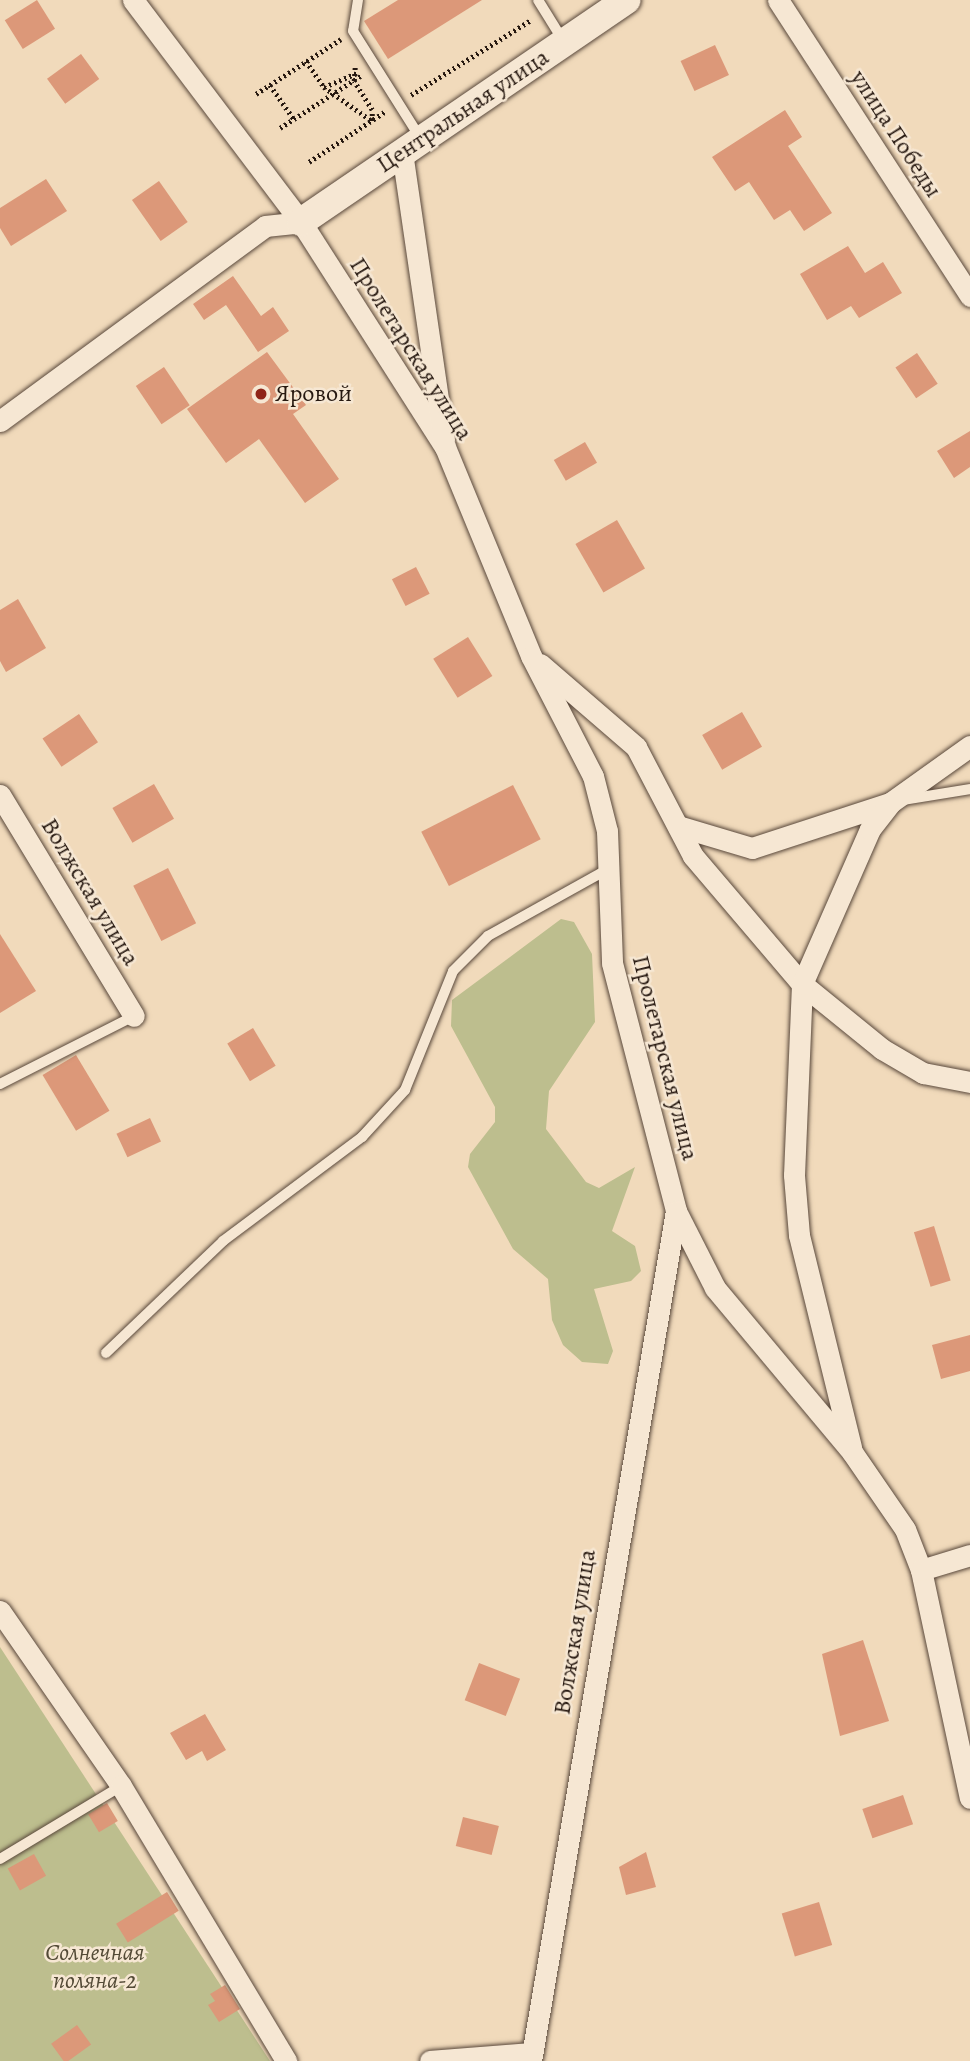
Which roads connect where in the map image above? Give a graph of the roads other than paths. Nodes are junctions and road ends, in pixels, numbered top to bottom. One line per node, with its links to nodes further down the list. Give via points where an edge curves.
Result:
1 (134, 0): 8 (street, Пролетарская улица)
2 (358, 0): 7 (lane, via 353,32 398,104)
3 (538, 0): 6 (lane)
4 (626, 0): 6 (street, Центральная улица)
5 (778, 0): 9 (street, улица Победы)
6 (565, 42): 7 (street, Центральная улица)
7 (411, 145): 8 (street, Центральная улица); 11 (street)
8 (301, 222): 10 (street, via 265,226); 11 (street, Пролетарская улица)
9 (970, 296)
10 (0, 421)
11 (445, 447): 12 (street, Пролетарская улица)
12 (531, 656): 17 (street, via 636,747); 18 (street, Пролетарская улица, via 593,776)
13 (970, 746): 16 (street)
14 (970, 789): 16 (lane)
15 (0, 795): 20 (street, Волжская улица)
16 (890, 803): 17 (street, via 752,848); 19 (street, via 870,829)
17 (678, 826): 19 (street, via 694,856)
18 (610, 868): 23 (street, Пролетарская улица, via 612,963); 24 (lane, via 488,936 453,971 405,1090 371,1127 223,1241)
19 (802, 984): 21 (street, via 881,1049 923,1073); 25 (street, via 794,1175 799,1235)
20 (134, 1016): 22 (lane)
21 (970, 1082)
22 (0, 1084)
23 (676, 1211): 25 (street, Пролетарская улица, via 715,1288); 32 (street, Волжская улица)
24 (106, 1353)
25 (852, 1452): 27 (street, Пролетарская улица, via 905,1529)
26 (970, 1556): 27 (street)
27 (921, 1570): 30 (street, Пролетарская улица)
28 (0, 1612): 29 (street)
29 (121, 1786): 31 (lane); 33 (street)
30 (970, 1798)
31 (0, 1859)
32 (531, 2057): 34 (street)
33 (286, 2061)
34 (430, 2061)

